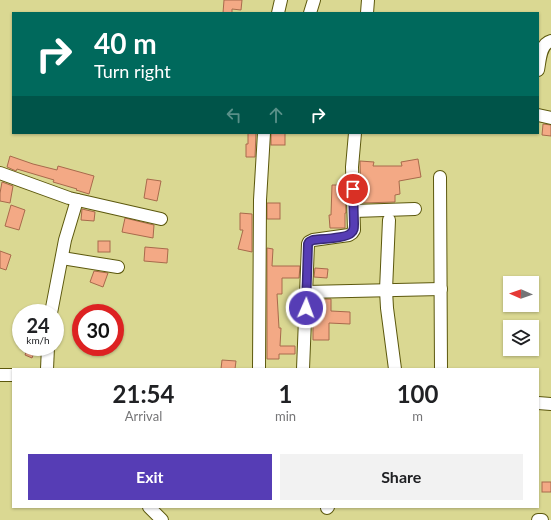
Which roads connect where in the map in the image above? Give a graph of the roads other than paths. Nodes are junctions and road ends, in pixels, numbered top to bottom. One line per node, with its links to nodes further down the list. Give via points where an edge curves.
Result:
1 (281, 0): 4 (street)
2 (314, 0): 5 (street)
3 (368, 0): 6 (street)
4 (278, 12)
5 (310, 12)
6 (367, 12)
7 (551, 41): 8 (street, via 544,45)
8 (539, 64)
9 (539, 115): 10 (street)
10 (551, 118)
11 (264, 134): 28 (street, via 260,200)
12 (355, 134): 17 (street, via 352,172)
13 (0, 173): 15 (street)
14 (440, 177): 22 (street)
15 (77, 200): 18 (street); 20 (street)
16 (415, 209): 17 (street)
17 (354, 211): 24 (street, via 352,233 309,242)
18 (160, 219)
19 (389, 220): 23 (street)
20 (62, 258): 21 (street); 25 (street)
21 (118, 267)
22 (441, 289): 23 (street); 31 (street)
23 (386, 290): 24 (street); 30 (street)
24 (306, 292): 29 (street)
25 (53, 304)
26 (48, 356): 27 (street)
27 (47, 368)
28 (259, 368)
29 (304, 368)
30 (395, 368)
31 (441, 368)
32 (0, 375): 33 (street)
33 (12, 375)
34 (539, 403): 35 (street)
35 (551, 404)
36 (150, 508): 37 (street)
37 (162, 520)
38 (538, 520): 39 (street)
39 (542, 520)

